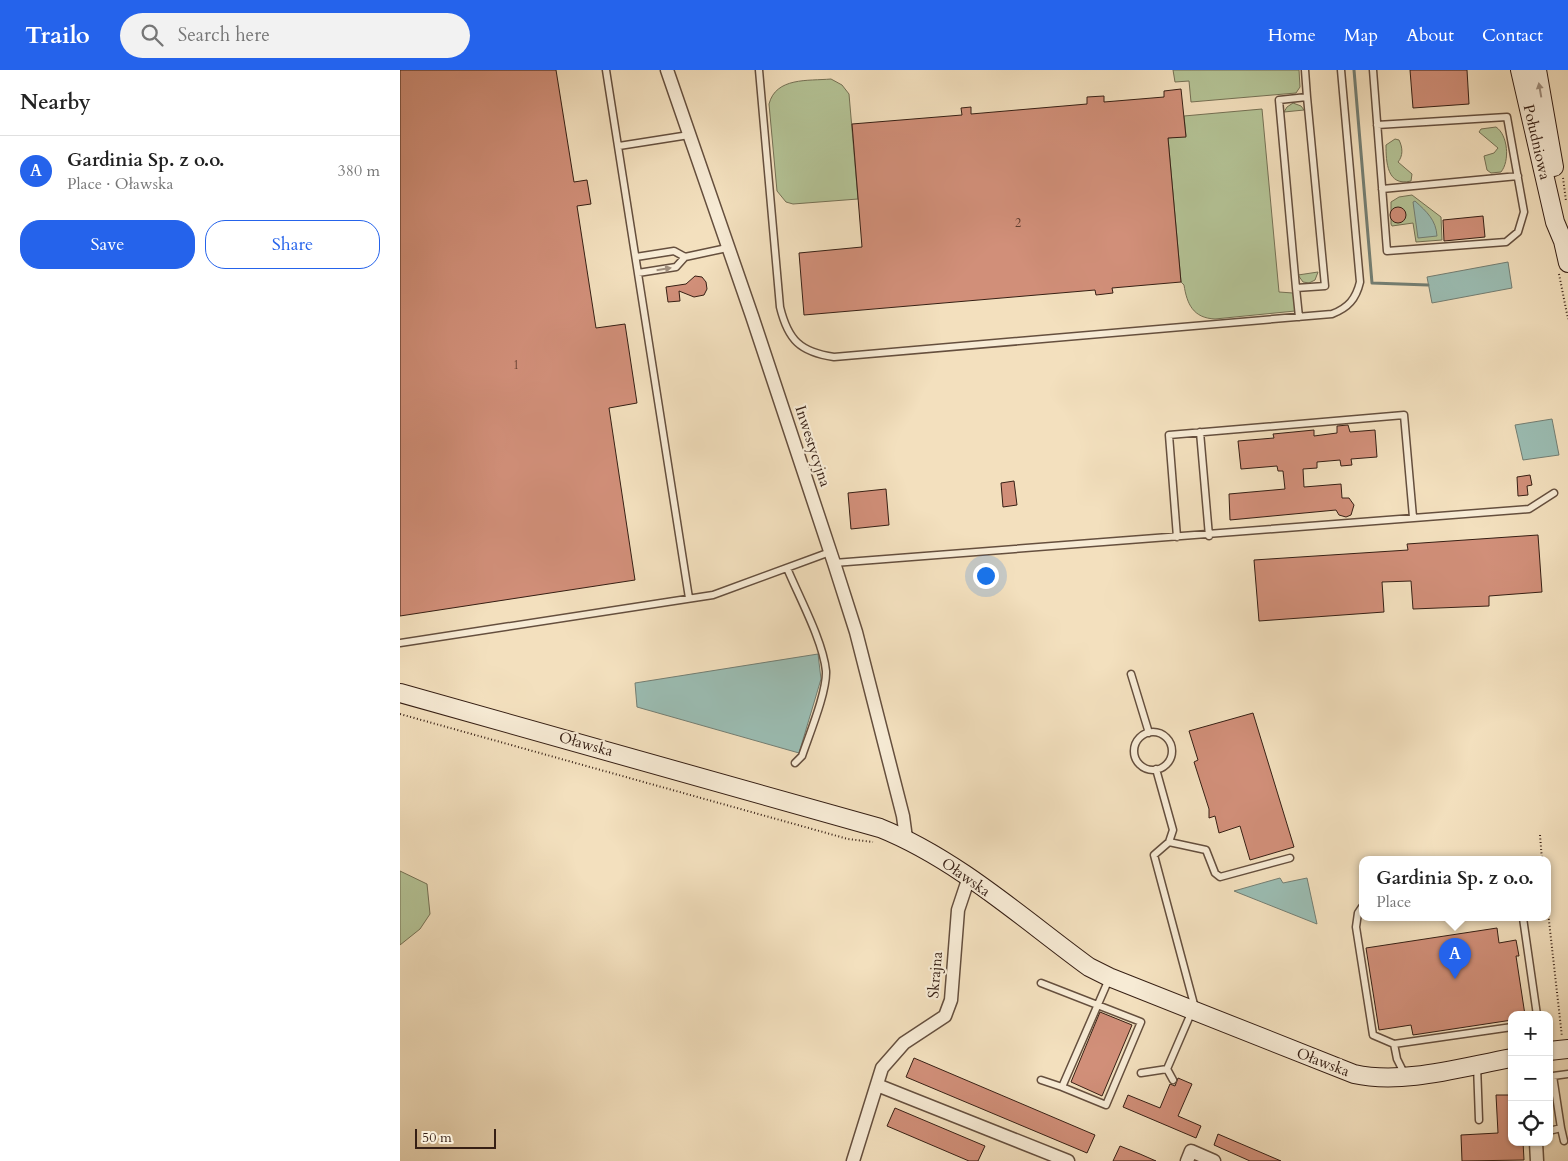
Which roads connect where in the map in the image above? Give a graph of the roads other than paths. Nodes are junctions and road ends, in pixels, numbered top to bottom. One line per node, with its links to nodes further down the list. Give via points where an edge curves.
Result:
1 (606, 70): 12 (lane)
2 (667, 70): 11 (street, Inwestycyjna)
3 (758, 70): 22 (lane, via 780,307 791,337 803,348 834,357)
4 (1305, 70): 9 (lane)
5 (1341, 70): 22 (lane, via 1360,282 1351,303 1342,310)
6 (1373, 70): 10 (lane)
7 (1520, 70): 15 (street, Południowa, via 1555,222)
8 (1537, 70): 15 (street, Południowa, one-way to 8, via 1564,220)
9 (1307, 97): 21 (lane, via 1279,100); 21 (lane, via 1324,286)
10 (1378, 125): 13 (lane, via 1507,117); 14 (lane)
11 (689, 135): 12 (lane); 16 (street, Inwestycyjna)
12 (619, 146): 17 (lane)
13 (1518, 176): 14 (lane); 14 (lane, via 1524,212 1518,232 1506,242 1387,252)
14 (1382, 190)
15 (1563, 242): 19 (street, Południowa)
16 (728, 248): 18 (lane); 28 (street, Inwestycyjna)
17 (636, 257): 18 (lane, via 674,251); 20 (lane)
18 (685, 257): 20 (lane, one-way to 18, via 676,267)
19 (1568, 263)
20 (638, 273): 30 (lane)
21 (1296, 288): 22 (lane)
22 (1299, 317)
23 (1200, 432): 25 (lane, via 1404,415); 26 (lane); 27 (lane, via 1169,435)
24 (1554, 493): 25 (lane, via 1529,509)
25 (1413, 517): 26 (lane)
26 (1208, 536): 27 (lane)
27 (1177, 537): 28 (lane)
28 (832, 558): 29 (lane); 37 (street, Inwestycyjna, via 856,632)
29 (787, 568): 30 (lane, via 713,595); 35 (lane, via 822,652 826,672 825,686 802,756)
30 (690, 598): 31 (lane)
31 (400, 643)
32 (1131, 674): 34 (lane)
33 (400, 693): 37 (street, Oławska, via 843,816)
34 (1149, 732): 36 (lane, via 1138,739 1134,752 1144,767); 36 (lane, via 1166,737 1171,747 1170,759 1162,768)
35 (795, 763)
36 (1156, 769): 38 (lane, via 1173,830)
37 (906, 838): 40 (street, Oławska)
38 (1169, 842): 39 (lane, via 1206,850 1215,874 1220,877); 46 (lane, via 1154,855)
39 (1290, 858)
40 (969, 877): 43 (street, Oławska, via 1089,967); 58 (street, Skrajna, via 958,910 951,1000 945,1016 904,1043 882,1068)
41 (1359, 912): 49 (lane, via 1356,927 1373,1035)
42 (1523, 921): 47 (lane)
43 (1109, 977): 45 (lane); 46 (street, Oławska)
44 (1041, 983): 45 (lane)
45 (1098, 1004): 59 (lane); 59 (lane, via 1141,1022 1110,1097 1106,1105)
46 (1194, 1011): 52 (lane); 55 (street, Oławska, via 1354,1074 1374,1079)
47 (1536, 1011)
48 (1508, 1028): 49 (lane)
49 (1394, 1044): 55 (lane)
50 (1508, 1059): 51 (street, Oławska)
51 (1477, 1064): 55 (street, Oławska); 60 (lane)
52 (1167, 1069): 53 (lane); 57 (lane)
53 (1141, 1073)
54 (1568, 1074): 61 (lane, via 1553,1076)
55 (1405, 1076)
56 (1041, 1080): 59 (lane)
57 (1173, 1080)
58 (877, 1085): 65 (street, Skrajna); 66 (street)
59 (1062, 1087)
60 (1479, 1120)
61 (1561, 1128): 62 (lane); 63 (lane)
62 (1553, 1130)
63 (1564, 1141)
64 (1536, 1146): 69 (street)
65 (852, 1161)
66 (1068, 1161)
67 (1187, 1161): 68 (street, via 1191,1151)
68 (1214, 1161)
69 (1537, 1161)

